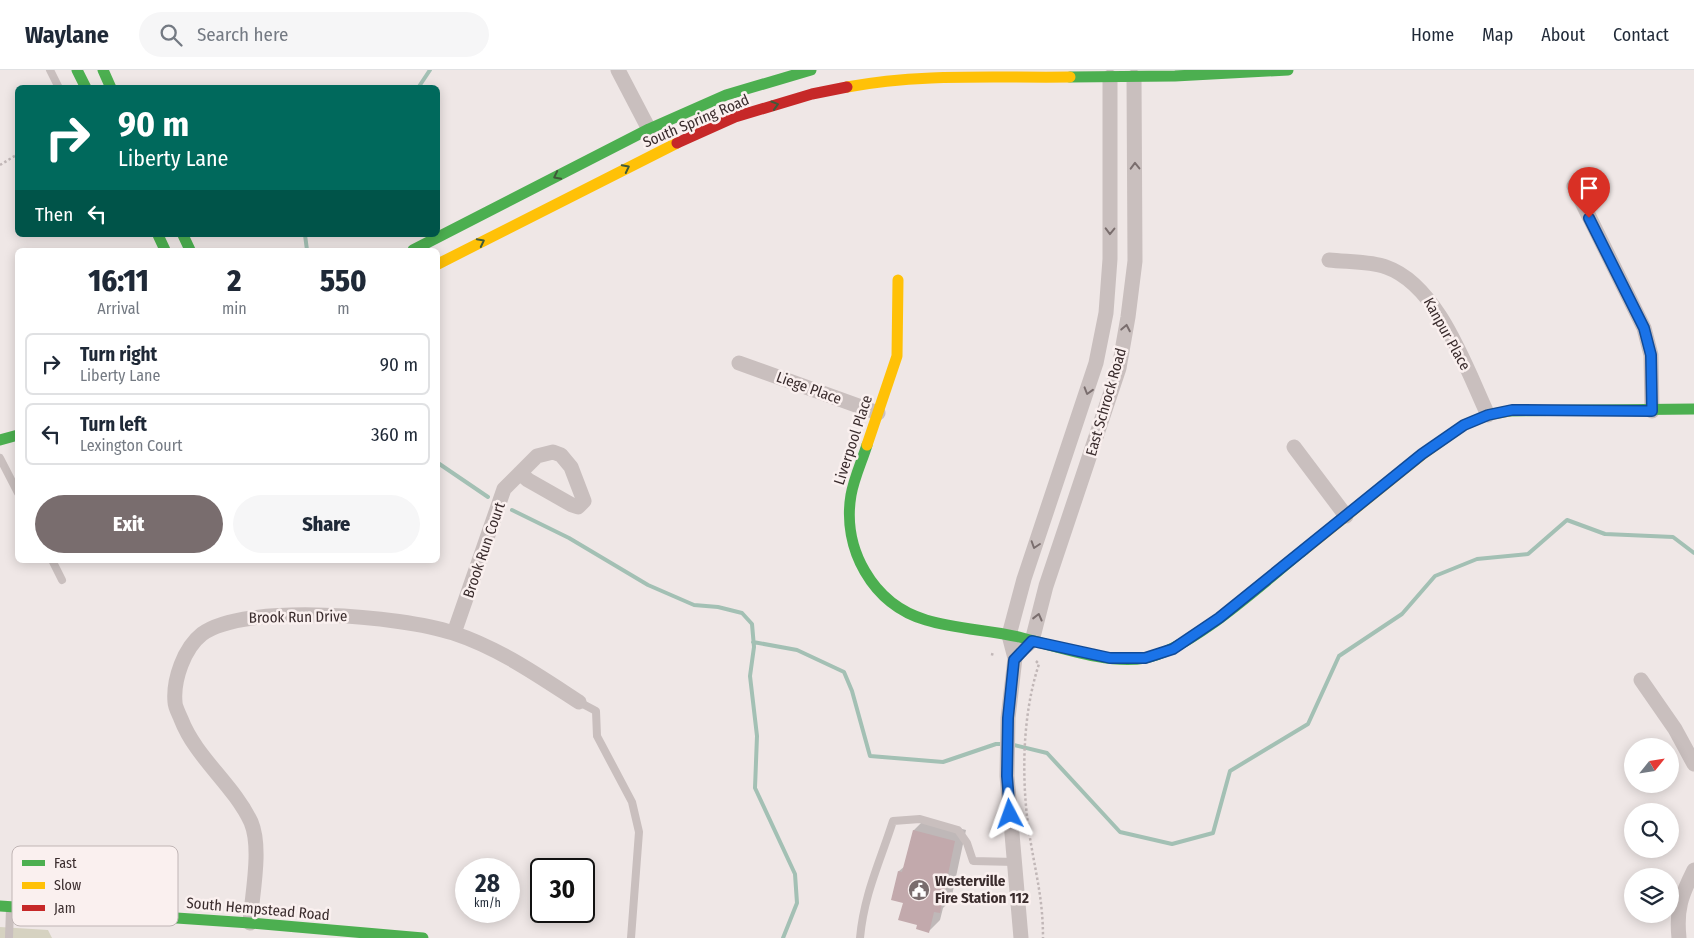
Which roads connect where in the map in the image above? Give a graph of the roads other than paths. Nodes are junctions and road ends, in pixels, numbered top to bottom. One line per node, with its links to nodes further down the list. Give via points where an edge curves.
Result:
1 (50, 70): 9 (lane)
2 (78, 70): 10 (street)
3 (103, 70): 11 (street)
4 (618, 70): 13 (street)
5 (808, 70): 12 (street); 13 (street, South Spring Road, via 726,95)
6 (1288, 70): 8 (street, South Spring Road)
7 (1110, 74): 8 (street, South Spring Road); 12 (street, South Spring Road, via 868,83); 37 (street, East Schrock Road, one-way to 37, via 1110,259 1106,313 1096,363 1024,579)
8 (1134, 74): 38 (street, East Schrock Road, one-way to 8, via 1048,577 1118,368 1128,317 1135,261)
9 (58, 85)
10 (85, 85)
11 (110, 85)
12 (812, 94): 14 (street, South Spring Road, one-way to 12, via 735,117)
13 (649, 129): 14 (street); 16 (street, South Spring Road, one-way to 16)
14 (660, 151): 20 (street, South Spring Road, one-way to 14)
15 (1574, 186): 24 (street, via 1644,328 1651,355)
16 (440, 236)
17 (438, 237): 18 (street, South Spring Road, one-way to 18)
18 (417, 248)
19 (1329, 260): 26 (street, Kanpur Place, via 1384,266 1413,282 1435,308)
20 (440, 263)
21 (898, 280): 25 (street, Liverpool Place, via 897,356)
22 (740, 363): 25 (street, Liege Place)
23 (1694, 409): 24 (street, Liverpool Place)
24 (1652, 411): 26 (street, Liverpool Place, via 1512,410)
25 (878, 413): 37 (street, Liverpool Place, via 851,494 849,521 853,548 864,571 890,602 908,613 926,620)
26 (1488, 415): 33 (street, Liverpool Place, via 1457,430)
27 (15, 436): 28 (street)
28 (1, 438)
29 (1294, 447): 33 (street)
30 (0, 458): 32 (lane)
31 (520, 472): 36 (street, Brook Run Court, via 504,489)
32 (15, 486)
33 (1346, 516): 38 (street, Liverpool Place, via 1219,618 1173,649 1145,658 1110,658)
34 (54, 563): 35 (lane)
35 (62, 580)
36 (454, 633): 41 (street, Brook Run Drive, via 516,661); 47 (street, Brook Run Drive, via 403,620 337,615 237,619 201,634 178,666 174,703 188,738 238,800 251,823 256,850)
37 (1009, 635): 38 (street, Liverpool Place); 39 (street, East Schrock Road)
38 (1032, 641): 39 (street)
39 (1015, 658): 43 (street, East Schrock Road, via 1008,718 1007,776)
40 (1641, 680): 42 (street, via 1675,729)
41 (579, 702): 50 (lane, via 596,711 597,736 632,802 636,817 638,859)
42 (1694, 764)
43 (1015, 862): 51 (lane, via 973,860 958,830 920,819 893,821 868,887); 52 (street, East Schrock Road)
44 (1694, 870): 53 (street, via 1676,916)
45 (5, 906): 48 (lane)
46 (178, 918): 47 (street, South Hempstead Road)
47 (250, 923): 49 (street, South Hempstead Road)
48 (9, 938)
49 (423, 938)
50 (631, 938)
51 (860, 938)
52 (1021, 938)
53 (1679, 938)

